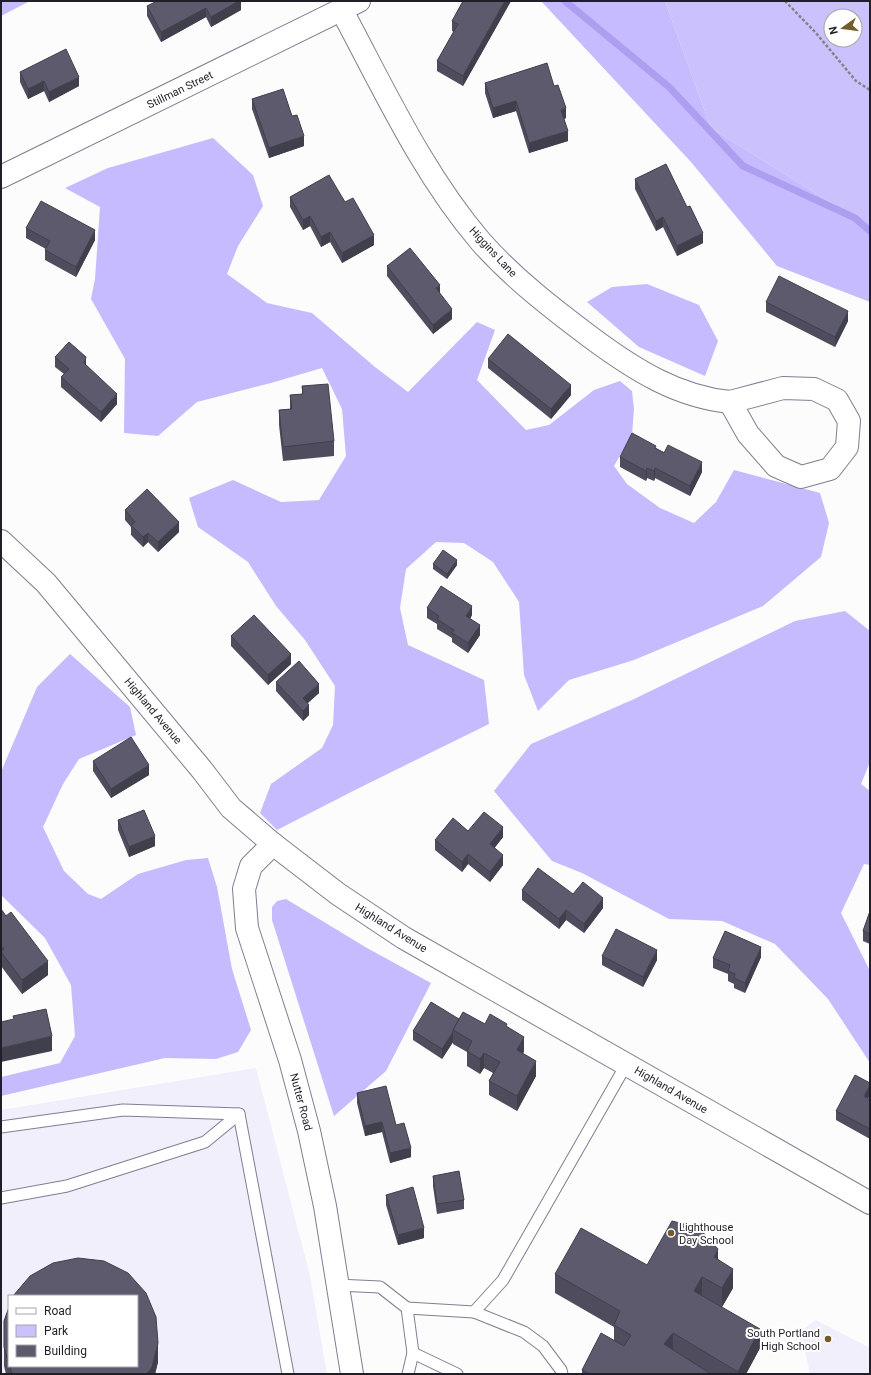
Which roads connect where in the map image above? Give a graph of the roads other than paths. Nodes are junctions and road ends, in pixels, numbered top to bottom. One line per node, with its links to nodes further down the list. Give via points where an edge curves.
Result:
1 (350, 5): 2 (street, Stillman Street); 3 (street, Higgins Lane, via 413,143 469,227 510,272 558,313 609,351 665,385 685,394)
2 (1, 177)
3 (730, 402): 3 (street, Higgins Lane, via 783,388 814,389 837,400 849,421 847,446 830,469 801,477 776,466 748,434)
4 (1, 541): 5 (street, Highland Avenue, via 46,583 231,808)
5 (273, 844): 6 (street, Highland Avenue, via 338,894 404,938); 11 (street, Nutter Road, via 250,869 244,889 247,928 290,1060 309,1131 325,1206)
6 (626, 1065): 10 (street, Highland Avenue); 13 (lane, via 503,1280)
7 (239, 1114): 8 (lane, via 123,1110); 9 (lane, via 205,1142 67,1186); 15 (lane)
8 (1, 1127)
9 (1, 1198)
10 (870, 1203)
11 (337, 1285): 12 (lane, via 380,1287); 16 (street, Nutter Road)
12 (407, 1308): 13 (lane); 14 (lane)
13 (474, 1312): 19 (lane, via 524,1332 543,1346 562,1370)
14 (413, 1354): 17 (lane); 18 (lane)
15 (288, 1374)
16 (352, 1374)
17 (408, 1374)
18 (457, 1374)
19 (562, 1374)

